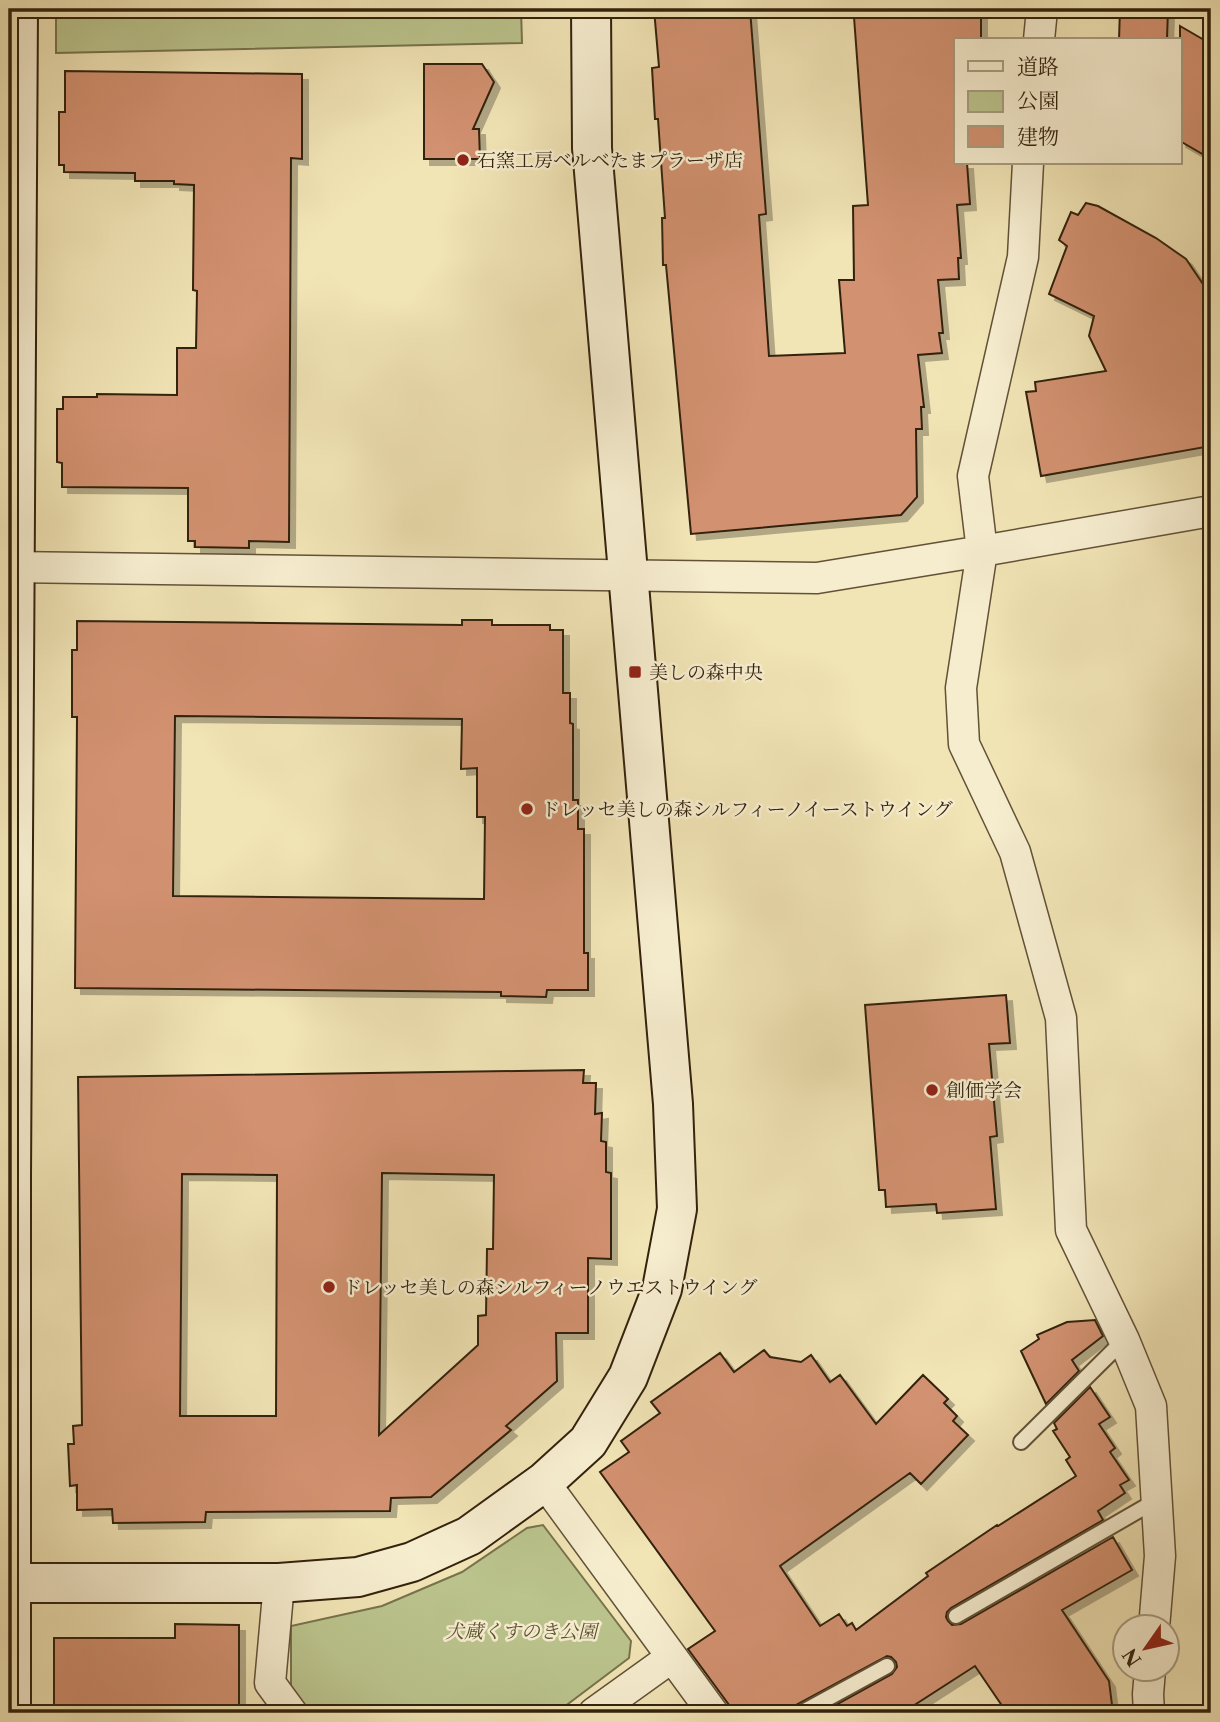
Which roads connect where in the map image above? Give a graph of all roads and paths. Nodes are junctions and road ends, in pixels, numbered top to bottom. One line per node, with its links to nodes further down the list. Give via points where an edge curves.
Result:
1 (18, 9): 10 (street)
2 (146, 9): 3 (path)
3 (157, 9)
4 (591, 9): 11 (street, via 592,148)
5 (1042, 9): 6 (street)
6 (1039, 38)
7 (1028, 164): 9 (street, via 1023,257 973,476)
8 (1211, 511): 9 (street)
9 (982, 551): 11 (street, via 817,578); 12 (street, via 961,688 964,744 1015,852 1060,1017 1071,1230)
10 (11, 567): 11 (street); 16 (street)
11 (629, 575): 14 (street, via 673,1104 677,1209 662,1289 628,1377 588,1442)
12 (1124, 1340): 13 (lane); 15 (street, via 1151,1406)
13 (1021, 1442)
14 (544, 1482): 17 (street, via 469,1536 412,1562 358,1577); 20 (street)
15 (1157, 1500): 18 (street, via 1160,1556); 19 (lane)
16 (11, 1583): 17 (street); 23 (street)
17 (279, 1583): 24 (street, via 270,1683)
18 (1155, 1614)
19 (956, 1616)
20 (672, 1657): 25 (street); 26 (street)
21 (887, 1666): 27 (lane)
22 (1149, 1684): 28 (street)
23 (11, 1713)
24 (292, 1713)
25 (594, 1713)
26 (713, 1713)
27 (801, 1713)
28 (1149, 1713)

